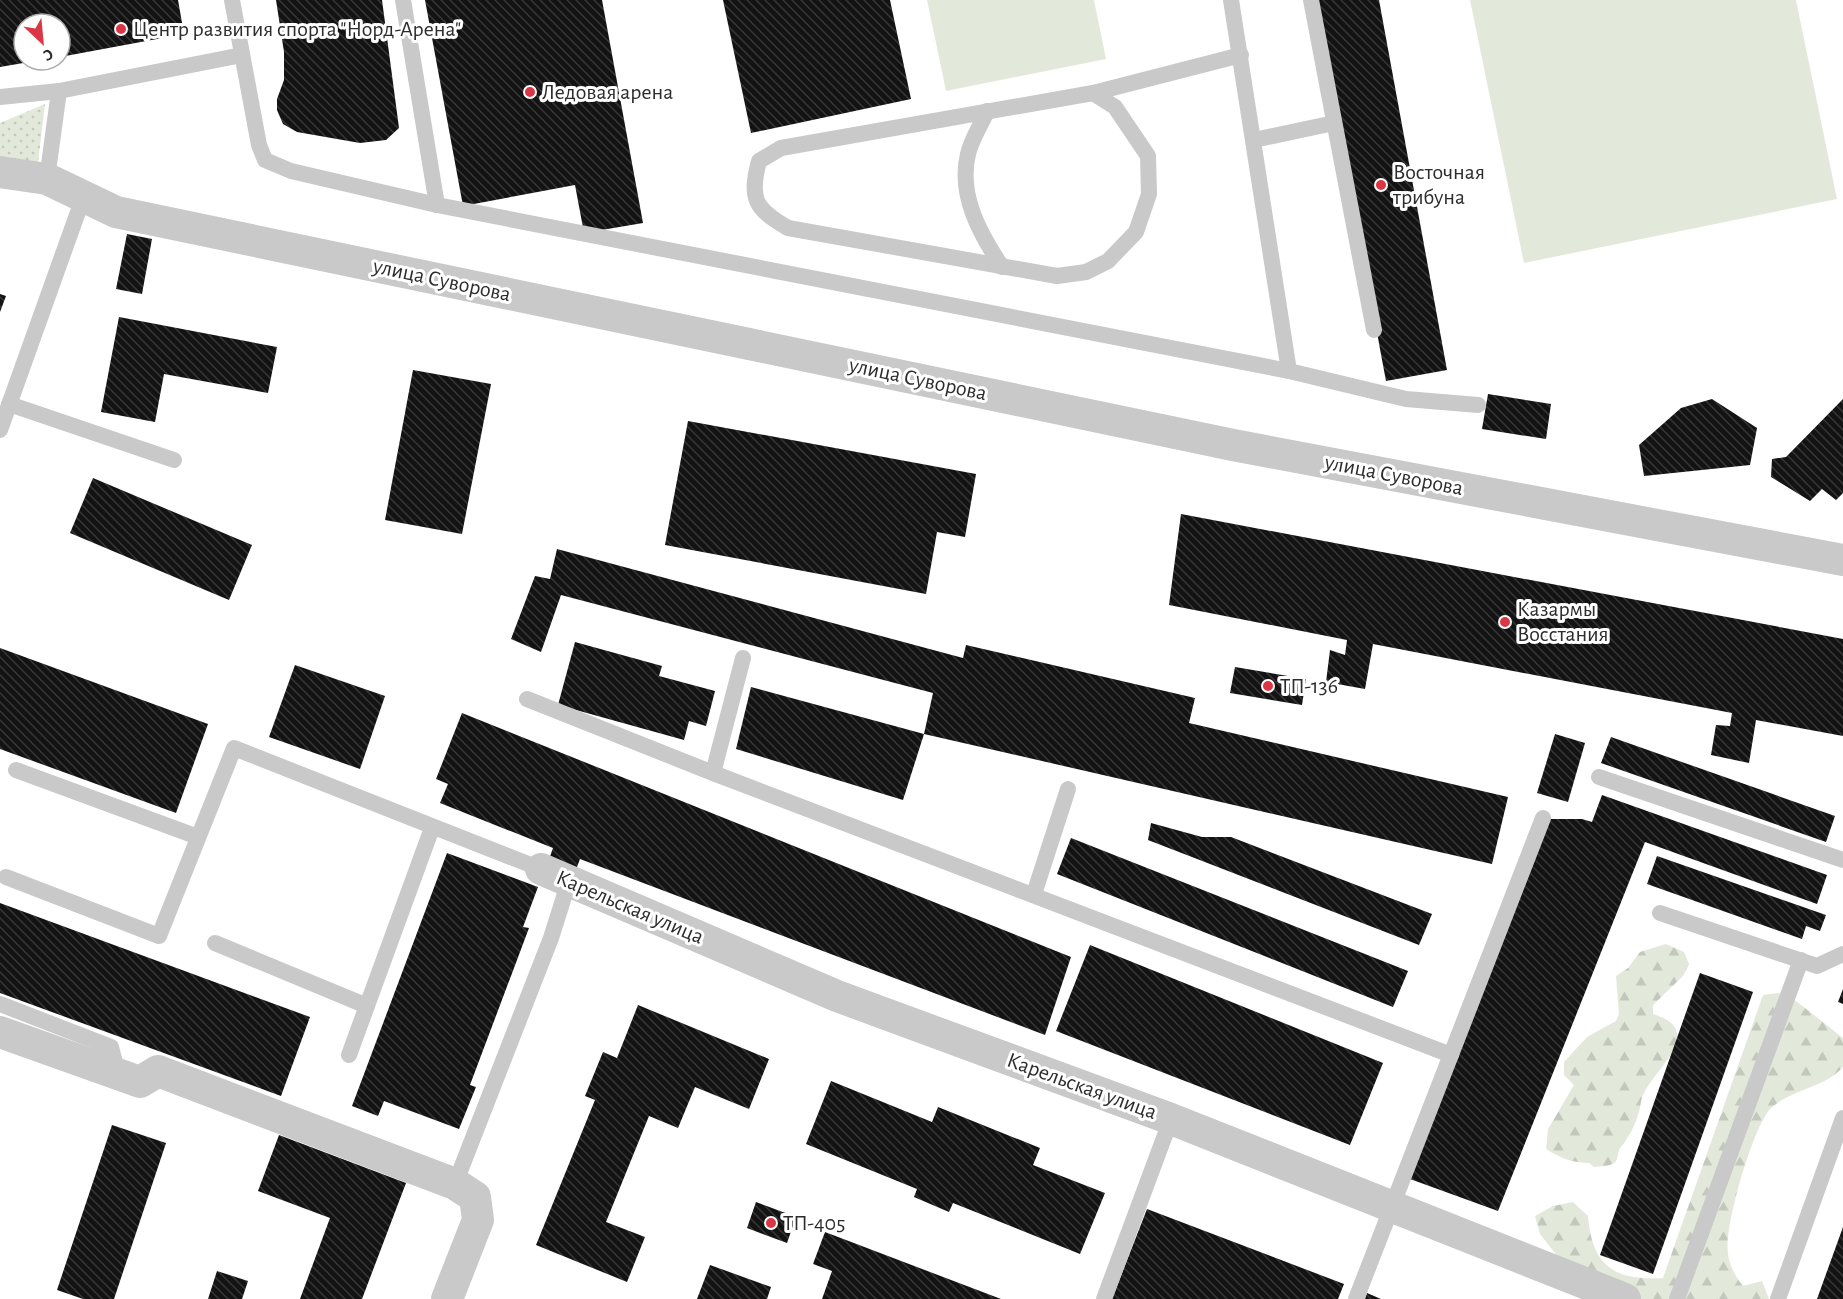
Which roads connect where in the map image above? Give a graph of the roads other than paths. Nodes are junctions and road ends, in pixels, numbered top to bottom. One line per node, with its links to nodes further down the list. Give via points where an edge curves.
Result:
1 (232, 0): 5 (lane)
2 (403, 0): 16 (lane)
3 (1231, 0): 6 (lane)
4 (1311, 0): 11 (lane)
5 (242, 55): 7 (lane); 16 (lane, via 265,160 291,171)
6 (1241, 55): 8 (lane); 12 (lane)
7 (59, 91): 9 (lane); 14 (lane)
8 (1094, 93): 10 (lane); 17 (lane, via 1114,107 1148,156 1149,194 1136,232 1108,261 1086,272 1057,276)
9 (0, 97)
10 (987, 111): 17 (lane, via 968,154 966,186 978,228); 17 (lane, via 781,148 759,161 752,186 763,214 788,228)
11 (1334, 123): 12 (lane); 18 (lane)
12 (1254, 140): 19 (lane)
13 (0, 172): 14 (street, улица Суворова)
14 (47, 179): 15 (street, улица Суворова)
15 (83, 198): 20 (lane); 24 (street, улица Суворова, via 128,214 1221,443)
16 (437, 205): 19 (lane)
17 (1002, 267)
18 (1374, 330)
19 (1289, 371): 21 (lane, via 1406,399)
20 (9, 404): 22 (lane); 23 (lane)
21 (1478, 405)
22 (0, 430)
23 (174, 460)
24 (1843, 560)
25 (743, 658): 28 (lane)
26 (527, 699): 28 (lane)
27 (16, 770): 33 (lane)
28 (713, 773): 38 (lane)
29 (1599, 777): 34 (lane)
30 (1068, 789): 38 (lane)
31 (1543, 818): 47 (lane)
32 (432, 828): 33 (lane, via 234,748); 35 (lane); 44 (lane)
33 (198, 837): 36 (lane, via 159,936)
34 (1843, 860)
35 (541, 869): 37 (street, Карельская улица)
36 (6, 877)
37 (569, 881): 50 (street, Карельская улица, via 837,996); 51 (lane)
38 (1034, 894): 47 (lane)
39 (1660, 913): 42 (lane)
40 (214, 943): 44 (lane)
41 (1843, 954): 42 (lane, via 1817,966)
42 (1801, 960): 57 (lane)
43 (0, 1004): 48 (lane, via 111,1047)
44 (367, 1005): 46 (lane)
45 (0, 1032): 48 (street)
46 (349, 1055)
47 (1451, 1055): 52 (lane)
48 (118, 1074): 51 (street, via 140,1082 158,1071)
49 (1843, 1118): 58 (lane)
50 (1171, 1119): 52 (street, Карельская улица); 55 (lane)
51 (465, 1190): 54 (street, via 478,1220)
52 (1392, 1206): 53 (street, Карельская улица); 56 (lane)
53 (1610, 1296)
54 (447, 1299)
55 (1104, 1299)
56 (1356, 1299)
57 (1677, 1299)
58 (1778, 1299)

